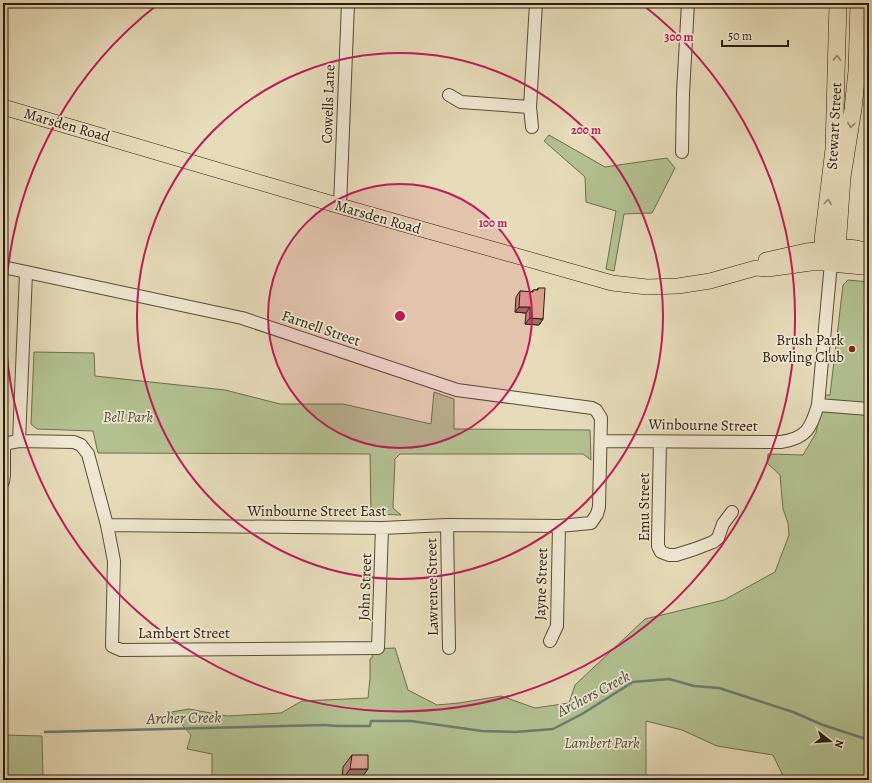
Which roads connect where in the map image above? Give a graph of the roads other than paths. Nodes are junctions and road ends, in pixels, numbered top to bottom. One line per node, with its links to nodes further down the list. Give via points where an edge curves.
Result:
1 (348, 3): 11 (street, Cowells Lane)
2 (536, 3): 8 (street)
3 (688, 3): 10 (street)
4 (838, 3): 12 (highway, Stewart Street, one-way to 4, via 824,240 834,149)
5 (858, 3): 12 (highway, Stewart Street, one-way to 12, via 857,71 851,127)
6 (449, 96): 8 (street, via 460,102)
7 (3, 107): 11 (main road, Marsden Road)
8 (530, 107): 9 (street)
9 (532, 127)
10 (682, 152)
11 (340, 206): 12 (main road, Marsden Road, via 612,283 648,287 710,281 756,268 767,260 806,251)
12 (831, 254): 13 (highway, Marsden Road, via 865,251); 14 (highway, Marsden Road, via 863,266); 17 (street)
13 (869, 254)
14 (869, 264)
15 (3, 267): 16 (street, Farnell Street)
16 (26, 273): 19 (street); 20 (street, Farnell Street, via 242,318 457,390 592,408 601,418)
17 (818, 405): 18 (street); 21 (street, Winbourne Street, via 812,425 804,435 792,441)
18 (869, 409)
19 (19, 441): 22 (street); 25 (street, via 74,442 81,445 88,454)
20 (601, 441): 21 (street, Winbourne Street); 27 (street, Winbourne Street East, via 597,514 591,523)
21 (660, 442): 24 (street, Emu Street, via 658,546 661,552 669,556 676,555 713,542 718,538)
22 (3, 444): 23 (street)
23 (3, 482)
24 (732, 512)
25 (106, 525): 28 (street, Winbourne Street East); 30 (street, Lambert Street, via 114,561 112,646 122,650)
26 (447, 525): 27 (street, Winbourne Street East); 28 (street, Winbourne Street East); 31 (street, Lawrence Street)
27 (559, 526): 29 (street, Jayne Street, via 557,626)
28 (382, 528): 30 (street, John Street)
29 (550, 641)
30 (378, 648)
31 (449, 648)

